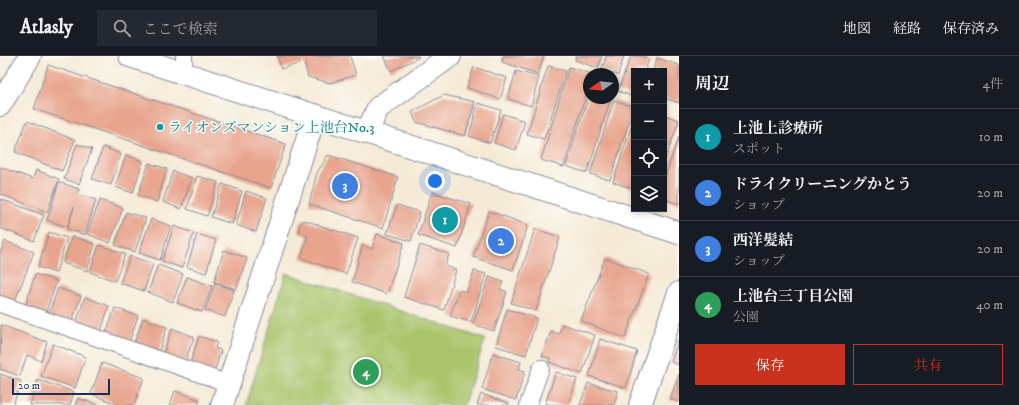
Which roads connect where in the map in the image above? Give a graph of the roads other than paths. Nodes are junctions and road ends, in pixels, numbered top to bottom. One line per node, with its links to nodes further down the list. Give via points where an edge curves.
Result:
1 (30, 56): 5 (street)
2 (130, 56): 4 (street)
3 (450, 56): 7 (street, via 378,108)
4 (184, 65): 6 (street)
5 (0, 105)
6 (315, 116): 7 (street); 12 (street)
7 (367, 132): 8 (street)
8 (679, 233)
9 (679, 293): 15 (street)
10 (0, 304): 12 (lane)
11 (541, 368): 14 (lane)
12 (229, 384): 13 (street)
13 (222, 405)
14 (528, 405)
15 (640, 405)

